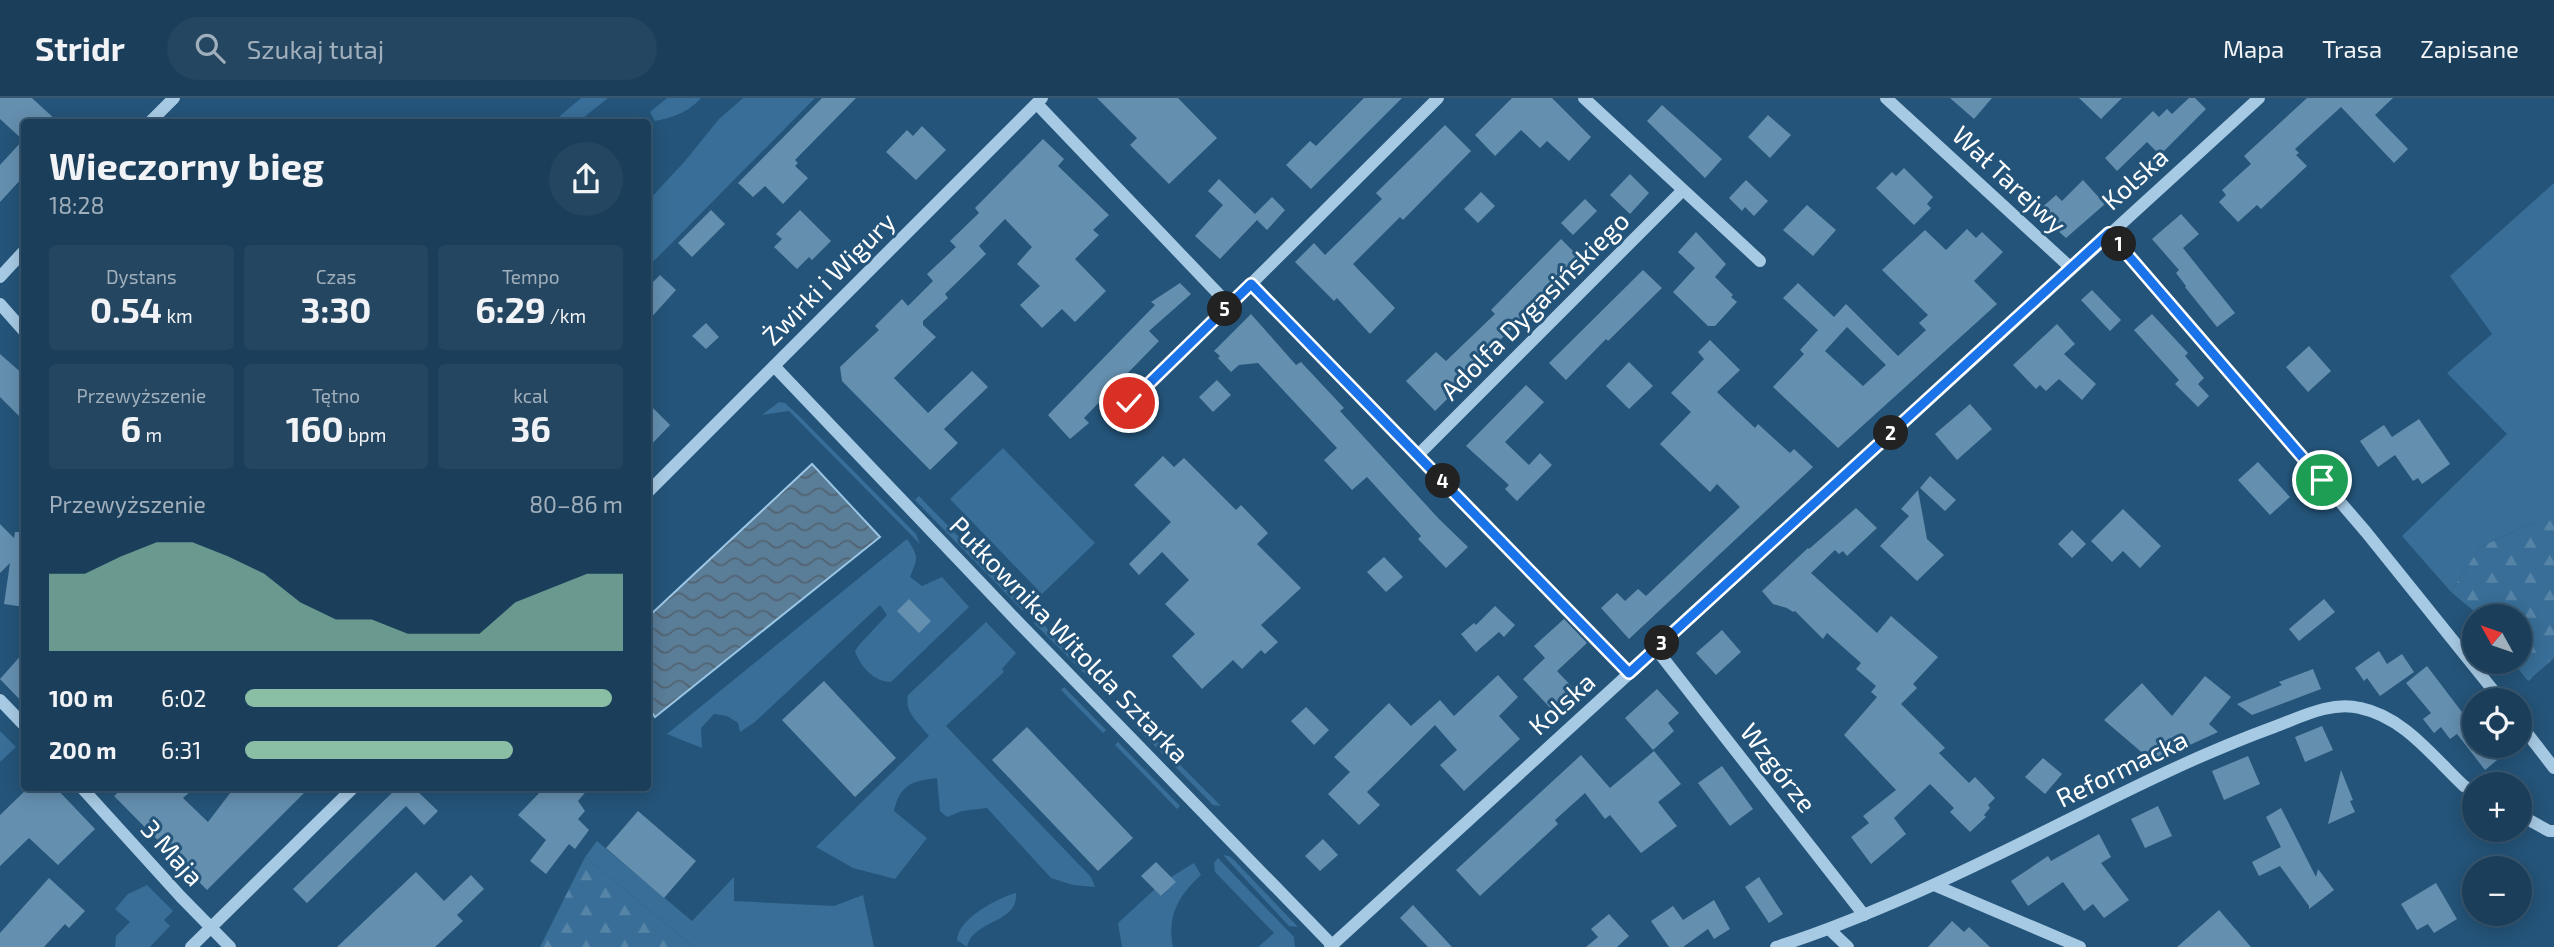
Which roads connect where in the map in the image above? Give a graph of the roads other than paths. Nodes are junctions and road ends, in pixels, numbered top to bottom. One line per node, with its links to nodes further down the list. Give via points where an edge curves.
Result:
1 (174, 98): 7 (street)
2 (1438, 98): 14 (street)
3 (1584, 98): 8 (street)
4 (1886, 98): 12 (street, Wał Tarejwy)
5 (2259, 98): 9 (street, Kolska)
6 (1040, 101): 16 (street); 18 (street, Żwirki i Wigury)
7 (153, 119)
8 (1683, 190): 11 (street); 20 (street, Adolfa Dygasińskiego)
9 (2109, 233): 12 (street, Kolska); 24 (street, via 2366,532)
10 (21, 254): 13 (street)
11 (1760, 261)
12 (2071, 268): 22 (street, Kolska)
13 (0, 277)
14 (1251, 284): 16 (street); 20 (street)
15 (0, 304): 17 (street)
16 (1229, 305): 19 (street)
17 (21, 328)
18 (774, 366): 21 (street, Żwirki i Wigury); 38 (street, Pułkownika Witolda Sztarka)
19 (1129, 403)
20 (1418, 454): 23 (street)
21 (651, 489)
22 (1656, 649): 23 (street, Kolska); 35 (street, Wzgórze)
23 (1629, 673): 38 (street, Kolska)
24 (2491, 688)
25 (0, 699): 26 (street)
26 (21, 722)
27 (2532, 740): 28 (street)
28 (2554, 768)
29 (2462, 784): 34 (street, Reformacka, via 2392,720 2360,708 2331,707 2220,746)
30 (85, 791): 36 (street, 3 Maja)
31 (350, 791): 36 (street)
32 (2532, 822): 33 (street)
33 (2554, 831)
34 (1934, 885): 35 (street, Reformacka); 43 (street)
35 (1864, 915): 37 (street, Reformacka)
36 (211, 928): 39 (street); 40 (street, 3 Maja)
37 (1830, 930): 41 (street, Reformacka); 42 (street)
38 (1331, 946)
39 (191, 947)
40 (230, 947)
41 (1776, 947)
42 (1848, 947)
43 (2080, 947)

